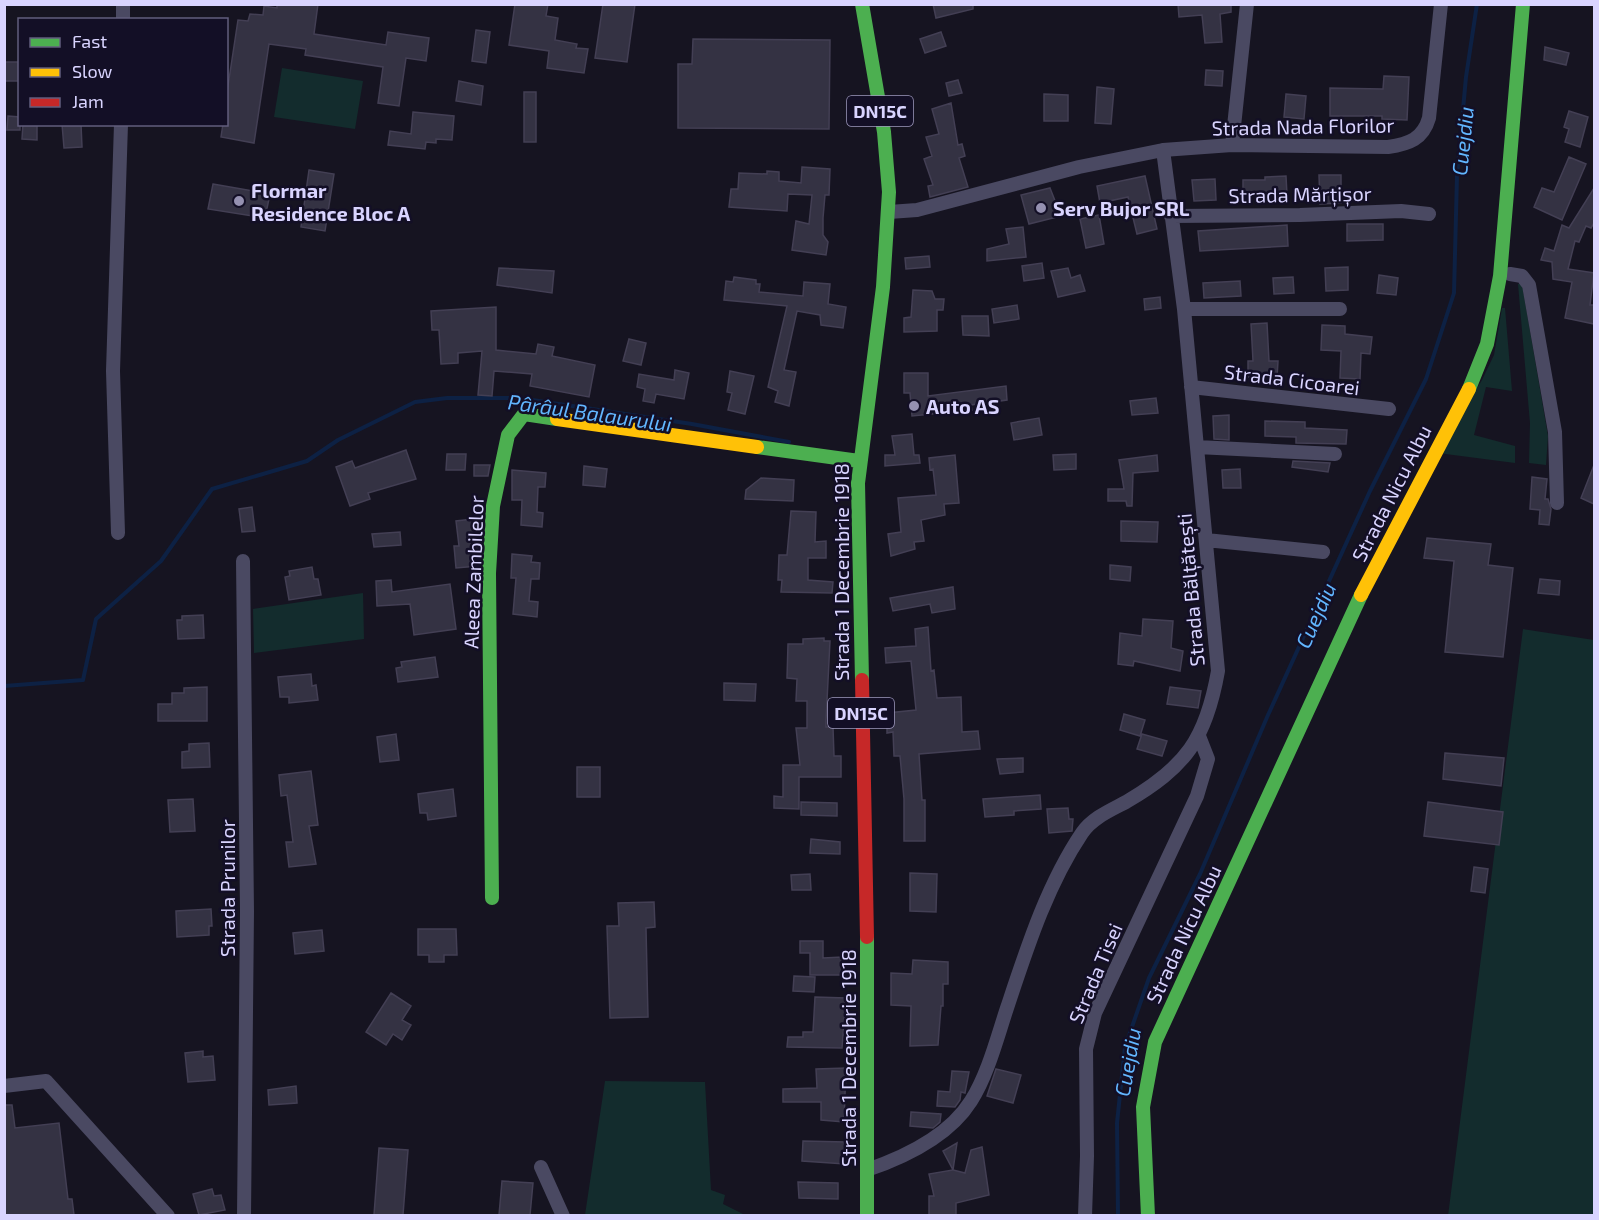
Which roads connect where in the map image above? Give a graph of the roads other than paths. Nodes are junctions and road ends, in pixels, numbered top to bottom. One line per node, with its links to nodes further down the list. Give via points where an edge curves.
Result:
1 (1248, 4): 6 (street)
2 (1442, 4): 6 (street, Strada Nada Florilor, via 1429,118 1426,130 1418,137 1397,145)
3 (1523, 4): 34 (street, Strada Nicu Albu, via 1511,181 1487,349 1349,618 1155,1042 1143,1107)
4 (863, 7): 8 (street, Strada 1 Decembrie 1918 / DN15C, via 886,152)
5 (121, 126): 20 (street, via 113,371)
6 (1232, 145): 7 (street, Strada Nada Florilor)
7 (1163, 150): 8 (street, via 1079,167 918,210); 10 (street, Strada Bălțătești)
8 (889, 212): 18 (street, Strada 1 Decembrie 1918 / DN15C, via 883,287)
9 (1429, 214): 10 (street, Strada Mărțișor, via 1401,211)
10 (1171, 216): 12 (street, Strada Bălțătești)
11 (1510, 274): 19 (street, via 1522,276 1529,285 1555,432)
12 (1184, 309): 13 (street); 14 (street, Strada Bălțătești)
13 (1340, 309)
14 (1191, 387): 15 (street, Strada Cicoarei); 16 (street, Strada Bălțătești)
15 (1389, 409)
16 (1197, 447): 17 (street); 21 (street, Strada Bălțătești)
17 (1335, 454)
18 (859, 461): 25 (street, Aleea Zambilelor, via 524,414 512,428 503,448 496,485 489,573); 28 (street, Strada 1 Decembrie 1918 / DN15C, via 857,534 868,992)
19 (1557, 503)
20 (118, 532)
21 (1206, 540): 22 (street); 24 (street, Strada Bălțătești, via 1218,671 1212,704)
22 (1323, 552)
23 (243, 561): 30 (street, Strada Prunilor, via 247,912)
24 (1199, 736): 28 (street, Strada Bălțătești, via 1187,756 1083,831 1028,943 971,1102 946,1129 896,1160); 33 (street, Strada Tisei, via 1208,759 1197,796 1095,1013 1086,1049)
25 (492, 898)
26 (4, 1086): 29 (street, via 46,1081)
27 (541, 1167): 31 (street)
28 (867, 1170): 32 (street, Strada 1 Decembrie 1918 / DN15C)
29 (168, 1215)
30 (244, 1215)
31 (563, 1215)
32 (867, 1215)
33 (1085, 1215)
34 (1148, 1215)

